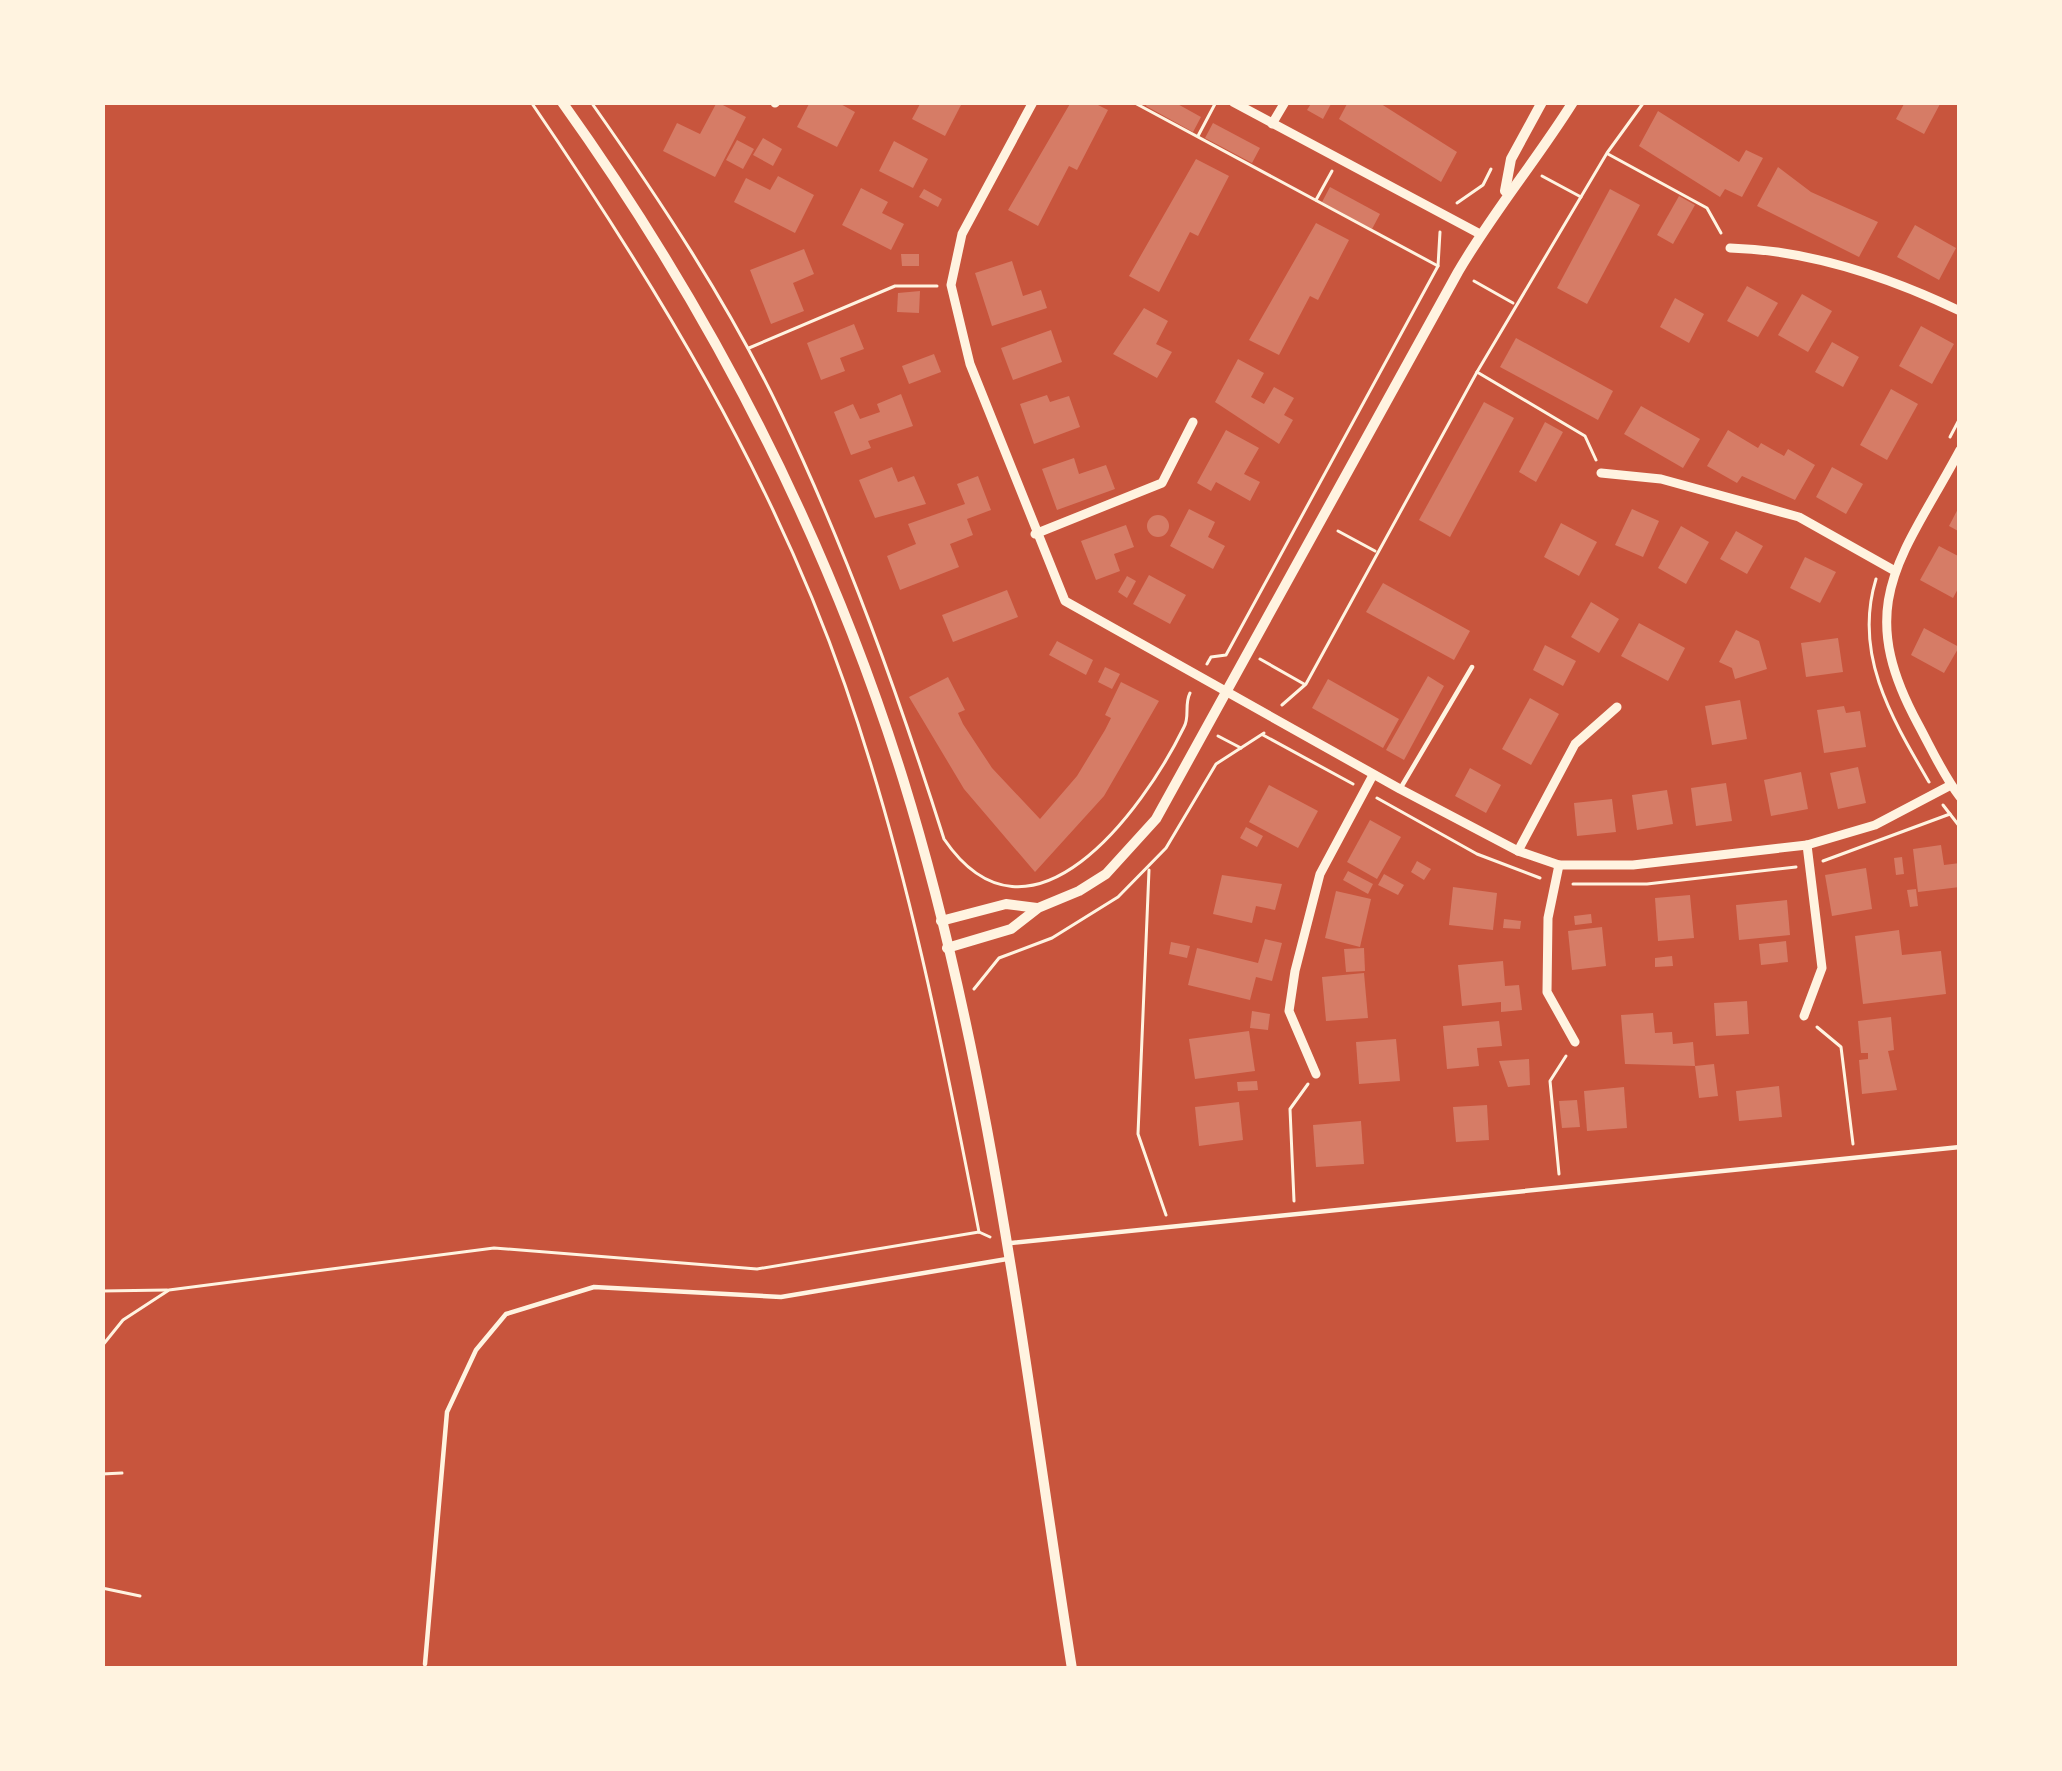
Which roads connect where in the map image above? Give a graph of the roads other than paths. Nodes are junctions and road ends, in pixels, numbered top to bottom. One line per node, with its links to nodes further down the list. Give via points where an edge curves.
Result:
1 (562, 102): 28 (street, via 672,268 762,429 869,678)
2 (1033, 102): 15 (street, via 962,234 951,285 970,364)
3 (1233, 102): 7 (street)
4 (1285, 102): 7 (street)
5 (1542, 102): 8 (street, via 1511,159)
6 (1573, 102): 8 (street, via 1531,170)
7 (1273, 124): 9 (street)
8 (1504, 194): 9 (street)
9 (1480, 234): 18 (street)
10 (1730, 248): 11 (street, via 1776,249 1899,284)
11 (1960, 311)
12 (1193, 422): 15 (street, via 1162,483)
13 (1960, 450): 16 (street)
14 (1601, 473): 16 (street, via 1661,479 1799,518)
15 (1035, 534): 18 (street, via 1065,602)
16 (1895, 571): 21 (street, via 1883,606 1888,662)
17 (1472, 667): 22 (lane)
18 (1226, 694): 20 (street); 27 (street, via 1132,849 1078,892)
19 (1616, 707): 25 (street, via 1575,744)
20 (1373, 775): 22 (street); 32 (street, via 1320,874 1295,970 1289,1011)
21 (1951, 785): 23 (street); 24 (street, via 1875,826)
22 (1400, 789): 25 (street)
23 (1960, 797)
24 (1807, 845): 26 (street); 30 (street, via 1822,968)
25 (1518, 851): 26 (street)
26 (1559, 865): 31 (street, via 1546,992)
27 (1038, 908): 28 (street, via 1006,904); 29 (street, via 1011,928)
28 (940, 921): 29 (street)
29 (947, 948): 34 (street)
30 (1804, 1016)
31 (1576, 1042)
32 (1316, 1074)
33 (1960, 1147): 34 (lane)
34 (1005, 1243): 35 (street)
35 (1007, 1259): 36 (lane, via 781,1297 593,1287 506,1315 476,1349 447,1412); 37 (street)
36 (425, 1664)
37 (1072, 1669)

